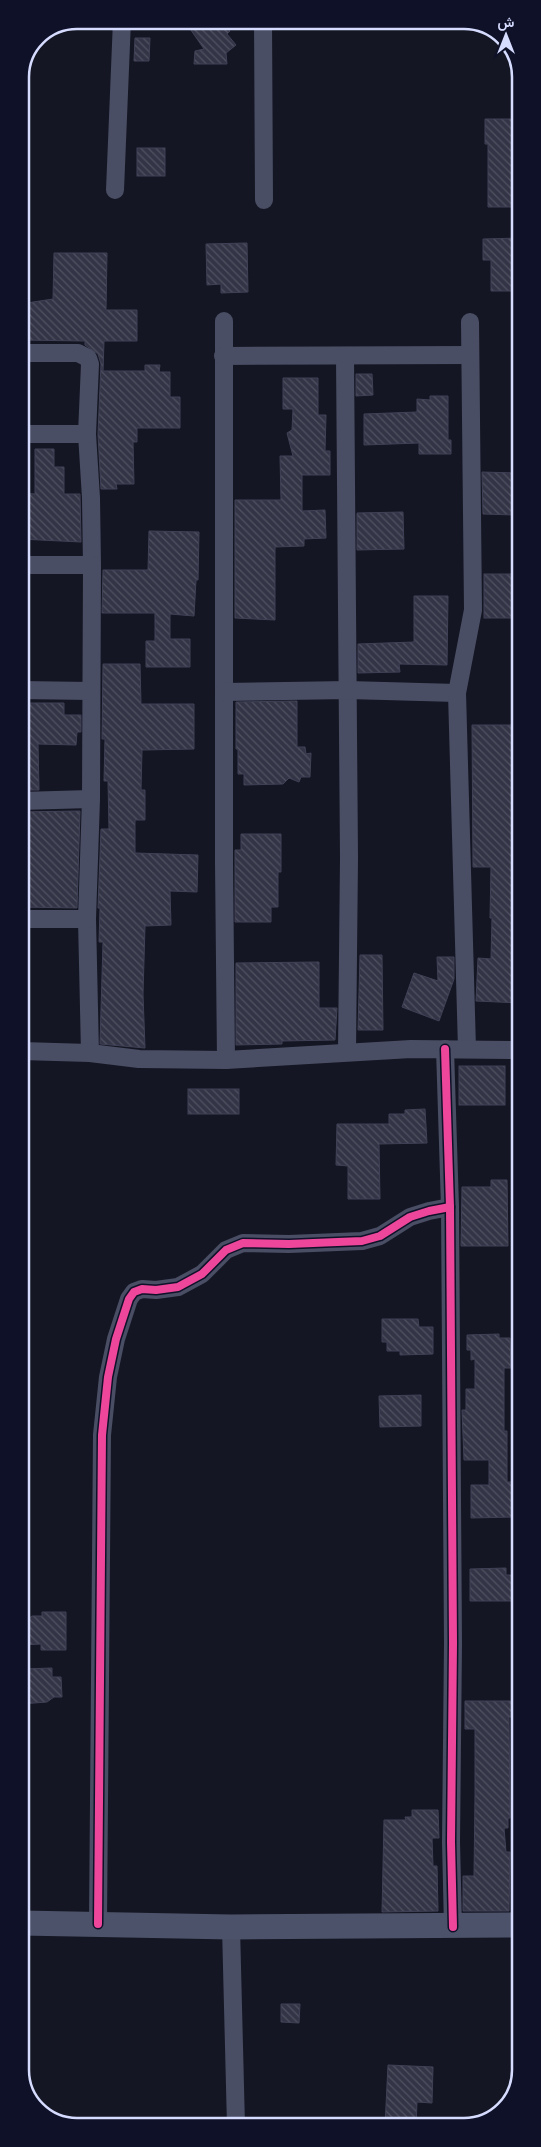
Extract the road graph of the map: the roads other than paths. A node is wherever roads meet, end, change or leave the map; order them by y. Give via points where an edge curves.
1 (122, 29) edge
2 (263, 29) edge
3 (115, 190) dead end
4 (264, 200) dead end
5 (224, 321) dead end
6 (470, 322) dead end
7 (29, 353) edge
8 (470, 355) junction
9 (223, 356) junction
10 (345, 357) junction
11 (29, 434) edge
12 (87, 434) junction
13 (29, 565) edge
14 (92, 565) junction
15 (29, 690) edge
16 (348, 690) junction
17 (91, 691) junction
18 (224, 692) junction
19 (457, 693) junction
20 (91, 799) junction
21 (29, 801) edge
22 (29, 919) edge
23 (87, 920) junction
24 (446, 1049) junction
25 (467, 1049) junction
26 (512, 1050) edge
27 (29, 1051) edge
28 (347, 1052) junction
29 (90, 1053) junction
30 (226, 1060) junction
31 (450, 1207) junction
32 (29, 1923) edge
33 (98, 1924) junction
34 (512, 1925) edge
35 (231, 1927) junction
36 (453, 1927) junction
37 (236, 2118) edge

1 - 3 street
2 - 4 street
5 - 9 street
6 - 8 street
7 - 12 street via 78,353 88,358
8 - 10 street
8 - 19 street via 473,610
9 - 10 street
9 - 18 street
10 - 16 street
11 - 12 street
12 - 14 street
13 - 14 street
14 - 17 street
15 - 17 street
16 - 18 street
16 - 19 street
16 - 28 street
17 - 20 street
18 - 30 street
19 - 25 street
20 - 21 street
20 - 23 street
22 - 23 street
23 - 29 street
24 - 25 street
24 - 28 street
24 - 31 street
25 - 26 street
27 - 29 street
28 - 30 street
29 - 30 street via 139,1059
31 - 33 street via 410,1217 380,1236 362,1241 243,1243 226,1250 202,1274 178,1287 142,1289 134,1292 130,1299 108,1377 102,1435
31 - 36 street
32 - 33 main road
33 - 35 main road
34 - 36 main road
35 - 36 main road
35 - 37 street

